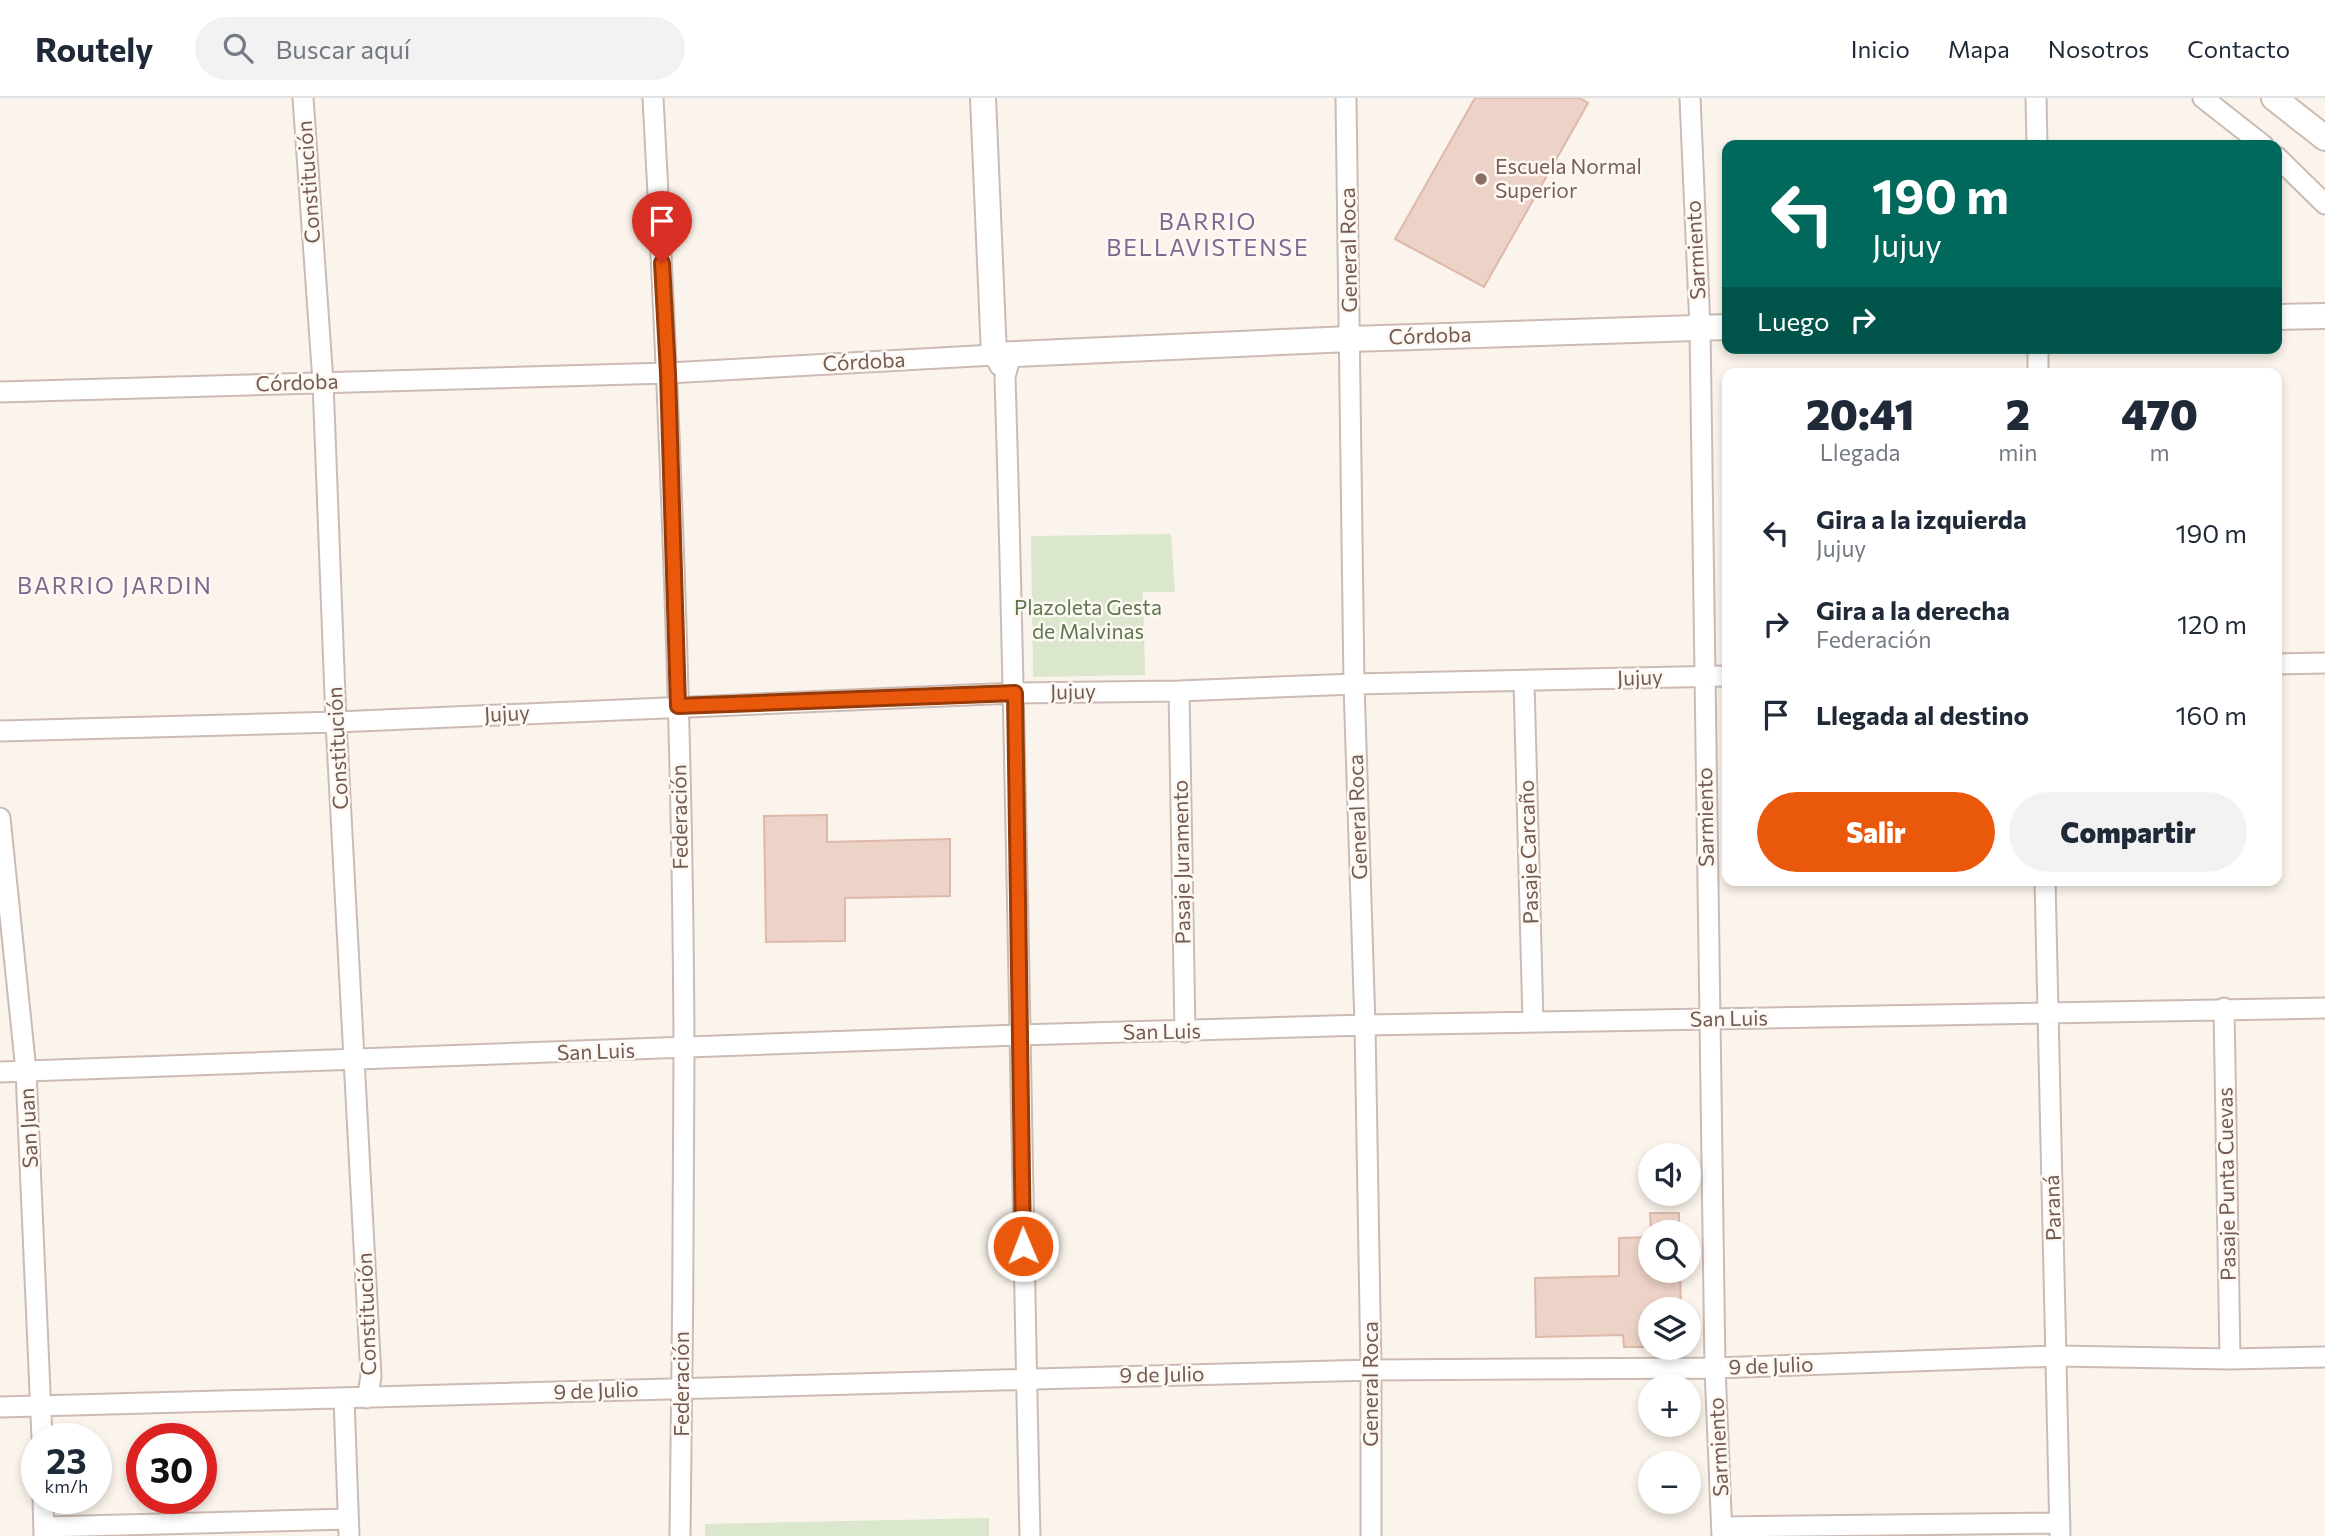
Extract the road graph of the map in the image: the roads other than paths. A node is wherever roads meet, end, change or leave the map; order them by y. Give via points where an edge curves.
1 (303, 98) edge
2 (653, 98) edge
3 (983, 98) edge
4 (999, 98) edge
5 (1346, 98) edge
6 (1690, 98) edge
7 (2036, 98) edge
8 (2203, 98) edge
9 (2274, 98) edge
10 (2325, 138) edge
11 (2037, 140) edge
12 (2257, 140) edge
13 (2282, 162) edge
14 (2325, 202) edge
15 (2325, 316) edge
16 (2282, 317) edge
17 (1722, 327) edge
18 (1700, 328) junction
19 (1350, 338) junction
20 (1003, 362) junction
21 (668, 373) junction
22 (323, 382) junction
23 (0, 392) edge
24 (2325, 663) edge
25 (2282, 664) edge
26 (1722, 676) edge
27 (1704, 677) junction
28 (1524, 681) junction
29 (1354, 684) junction
30 (1179, 691) junction
31 (1015, 693) junction
32 (678, 706) junction
33 (336, 722) junction
34 (0, 731) edge
35 (0, 818) edge
36 (2045, 886) edge
37 (2224, 1008) junction
38 (2325, 1008) edge
39 (2047, 1012) junction
40 (1710, 1019) junction
41 (1533, 1022) junction
42 (1365, 1026) junction
43 (1185, 1032) junction
44 (1019, 1035) junction
45 (684, 1049) junction
46 (355, 1060) junction
47 (26, 1071) junction
48 (0, 1072) edge
49 (2057, 1356) junction
50 (2325, 1357) edge
51 (2230, 1359) junction
52 (1715, 1368) junction
53 (1371, 1370) junction
54 (1026, 1378) junction
55 (682, 1388) junction
56 (344, 1398) junction
57 (367, 1398) junction
58 (42, 1406) junction
59 (0, 1407) edge
60 (42, 1423) edge
61 (43, 1514) edge
62 (349, 1527) edge
63 (2060, 1530) edge
64 (1722, 1531) edge
65 (44, 1532) edge
66 (680, 1536) edge
67 (1030, 1536) edge
68 (1371, 1536) edge

1 - 22 street, Constitución
2 - 21 street, Federación
3 - 20 street
4 - 20 street
5 - 19 street, General Roca
6 - 18 street, Sarmiento
7 - 11 street
8 - 12 street
9 - 10 street
13 - 14 street
15 - 16 street
17 - 18 street, Córdoba
18 - 19 street, Córdoba
18 - 27 street, Sarmiento
19 - 20 street, Córdoba
19 - 29 street, General Roca
20 - 21 street, Córdoba
20 - 31 street
21 - 22 street, Córdoba
21 - 32 street, Federación
22 - 23 street, Córdoba
22 - 33 street, Constitución
24 - 25 street
26 - 27 street, Jujuy
27 - 28 street, Jujuy
27 - 40 street, Sarmiento
28 - 29 street, Jujuy
28 - 41 street, Pasaje Carcaño
29 - 30 street, Jujuy
29 - 42 street, General Roca
30 - 31 street, Jujuy
30 - 43 street, Pasaje Juramento
31 - 32 street, Jujuy
31 - 44 street
32 - 33 street, Jujuy
32 - 45 street, Federación
33 - 34 street, Jujuy
33 - 46 street, Constitución
35 - 47 street, San Juan
36 - 39 street, Paraná
37 - 38 street, San Luis
37 - 39 street, San Luis
37 - 51 street, Pasaje Punta Cuevas
39 - 40 street, San Luis
39 - 49 street, Paraná
40 - 41 street, San Luis
40 - 52 street, Sarmiento
41 - 42 street, San Luis
42 - 43 street, San Luis
42 - 53 street, General Roca
43 - 44 street, San Luis
44 - 45 street, San Luis
44 - 54 street
45 - 46 street, San Luis
45 - 55 street, Federación
46 - 47 street, San Luis
46 - 57 street, Constitución via 372,1377
47 - 48 street, San Luis
47 - 58 street, San Juan
49 - 51 street, 9 de Julio
49 - 52 street, 9 de Julio
49 - 63 street, Paraná
50 - 51 street, 9 de Julio
52 - 53 street, 9 de Julio
52 - 64 street, Sarmiento
53 - 54 street, 9 de Julio
53 - 68 street, General Roca
54 - 55 street, 9 de Julio
54 - 67 street
55 - 57 street, 9 de Julio
55 - 66 street, Federación
56 - 57 street, 9 de Julio
56 - 58 street, 9 de Julio
56 - 62 street, Constitución
58 - 59 street, 9 de Julio
58 - 60 street, San Juan
61 - 65 street
62 - 65 street
63 - 64 street

